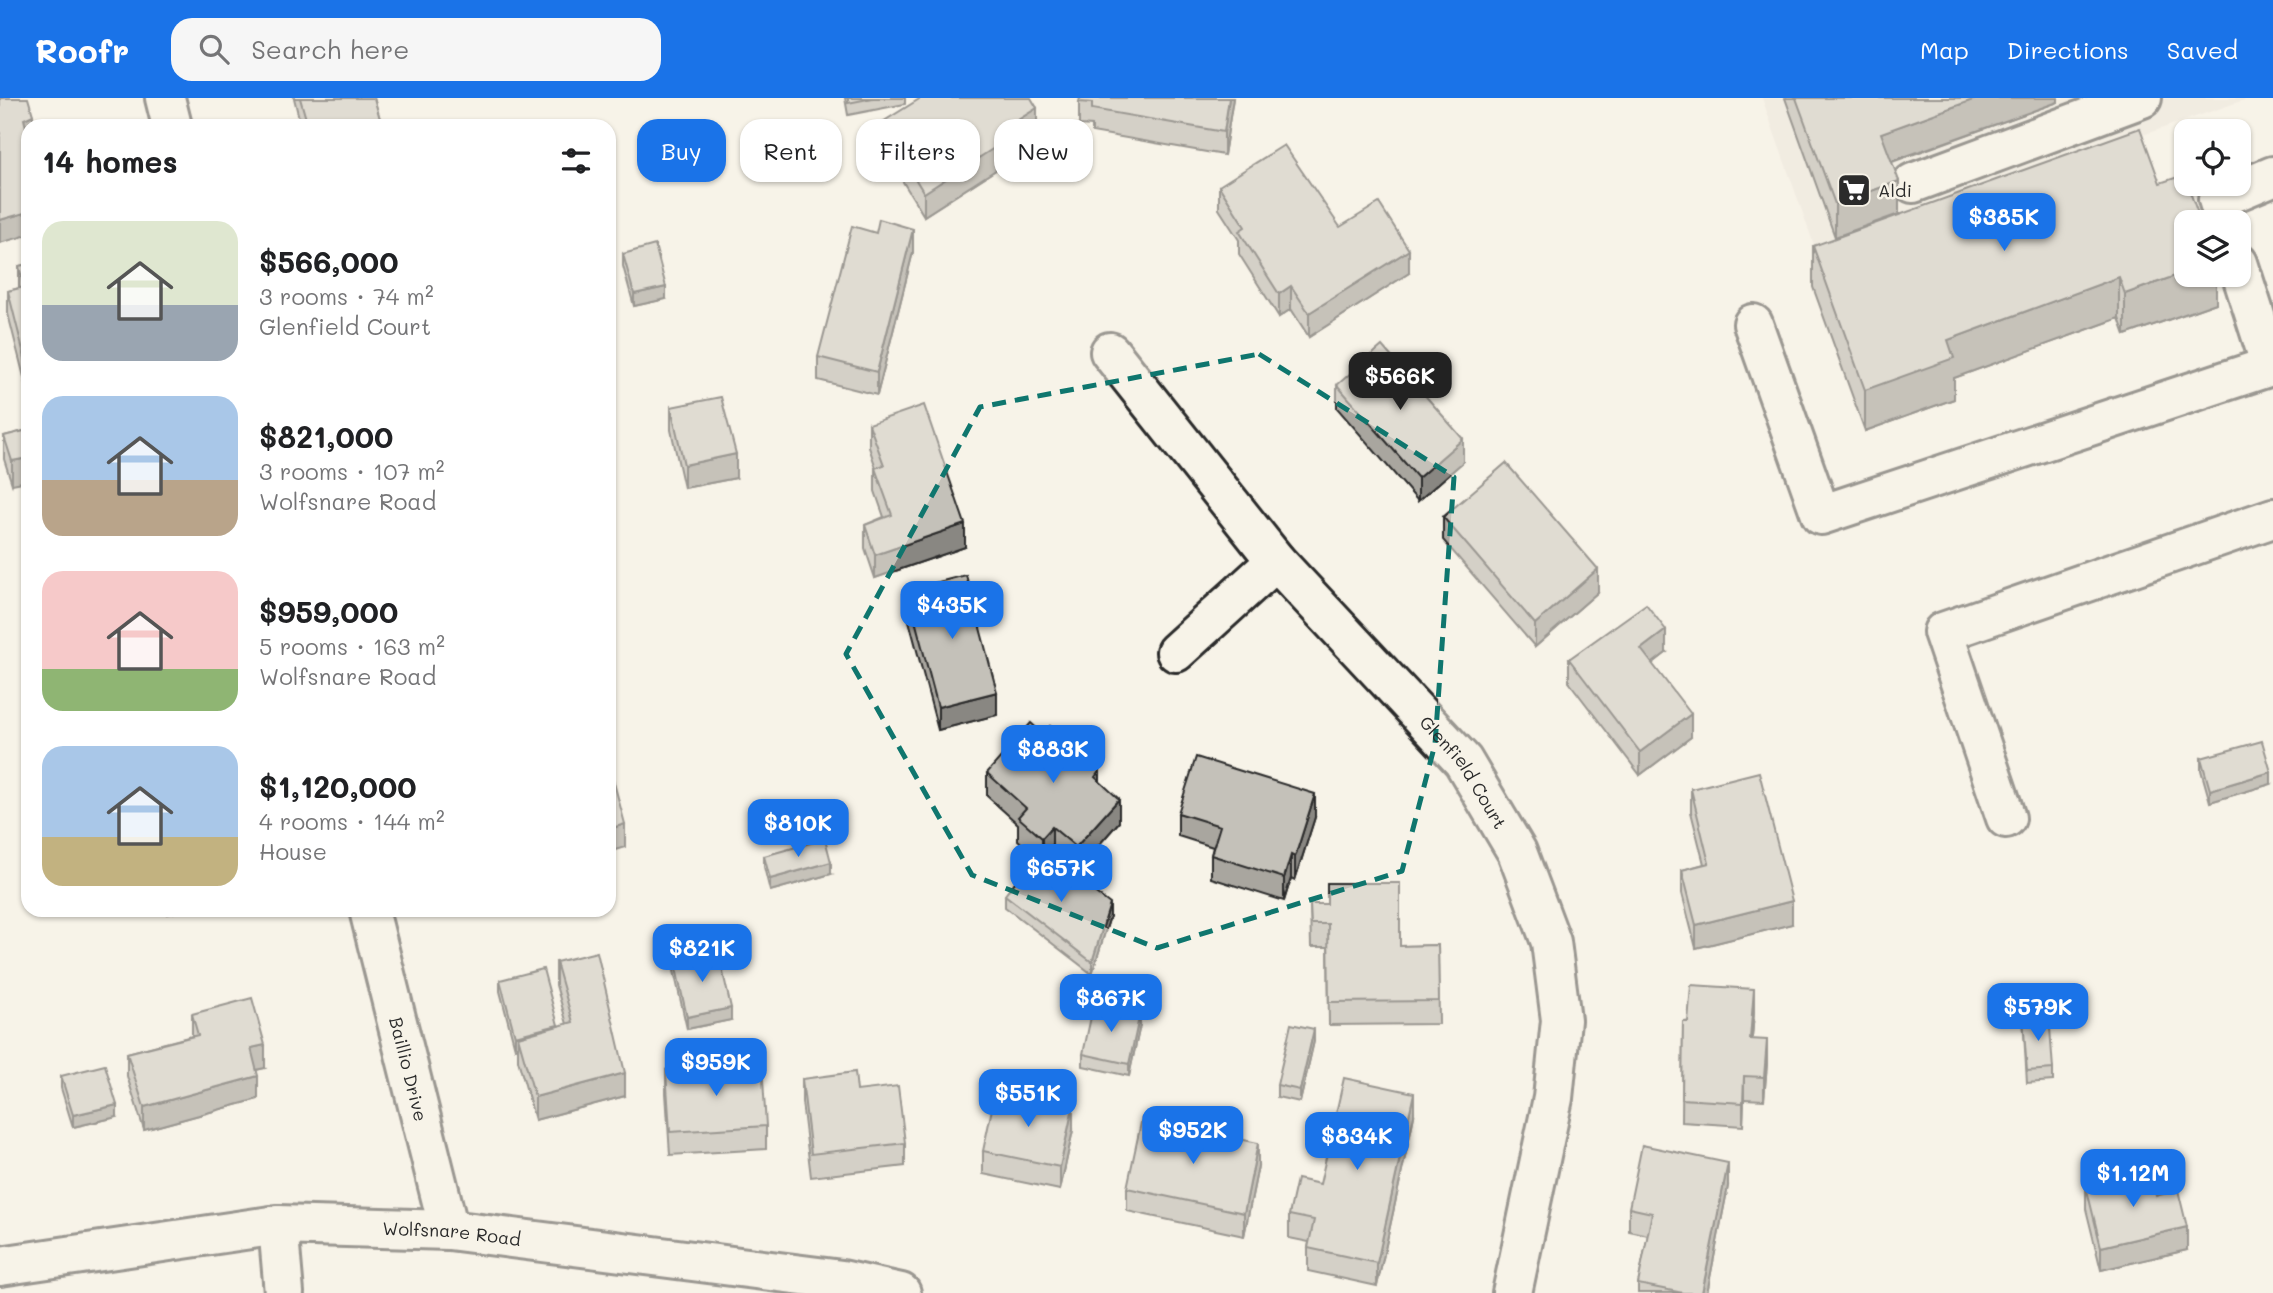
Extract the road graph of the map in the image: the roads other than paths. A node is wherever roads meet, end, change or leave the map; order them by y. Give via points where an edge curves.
1 (165, 98) edge
2 (2142, 98) edge
3 (170, 119) edge
4 (2273, 176) edge
5 (1913, 183) dead end
6 (2221, 210) edge
7 (2246, 287) edge
8 (1752, 324) dead end
9 (1110, 352) dead end
10 (2272, 368) edge
11 (2273, 518) edge
12 (1276, 561) junction
13 (1176, 652) dead end
14 (2006, 818) dead end
15 (371, 917) edge
16 (278, 1225) junction
17 (449, 1230) junction
18 (0, 1266) edge
19 (843, 1287) edge
20 (285, 1293) edge
21 (901, 1293) edge
22 (1512, 1293) edge

1 - 3 street
2 - 5 street
4 - 6 street
7 - 10 street
8 - 10 street via 1821,515
9 - 12 street, Glenfield Court
11 - 14 street via 1943,632
12 - 13 street
12 - 22 street, Glenfield Court via 1463,761 1517,852 1551,942 1561,1020 1553,1098
15 - 17 street, Baillio Drive
16 - 17 street, Wolfsnare Road
16 - 18 street, Wolfsnare Road
16 - 20 street
17 - 19 street, Wolfsnare Road
19 - 21 street, Wolfsnare Road

